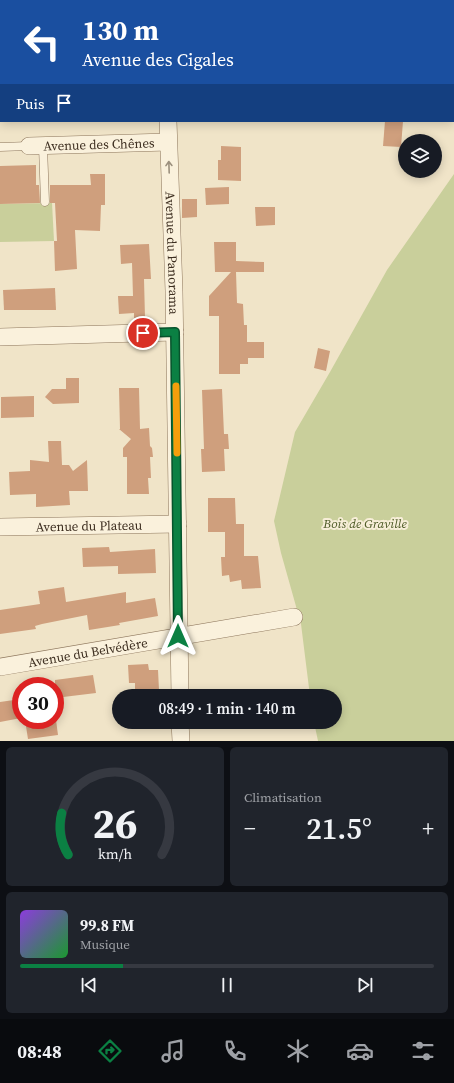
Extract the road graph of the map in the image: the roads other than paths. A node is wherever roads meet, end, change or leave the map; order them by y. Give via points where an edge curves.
1 (168, 122) edge
2 (168, 142) junction
3 (36, 146) junction
4 (0, 147) edge
5 (45, 202) dead end
6 (175, 332) junction
7 (0, 337) edge
8 (178, 524) junction
9 (0, 527) edge
10 (294, 617) dead end
11 (178, 636) junction
12 (0, 667) edge
13 (180, 689) edge
14 (180, 729) edge
15 (181, 741) edge

1 - 2 street, Avenue du Panorama
2 - 3 street, Avenue des Chênes
6 -> 2 street, Avenue du Panorama
3 - 4 lane
3 - 5 lane
6 - 7 street
6 - 8 street, Avenue du Panorama
8 - 9 street, Avenue du Plateau
8 - 11 street, Avenue du Panorama
10 - 11 street, Avenue du Belvédère
11 - 12 street, Avenue du Belvédère
11 - 13 street, Avenue du Panorama
14 - 15 street

